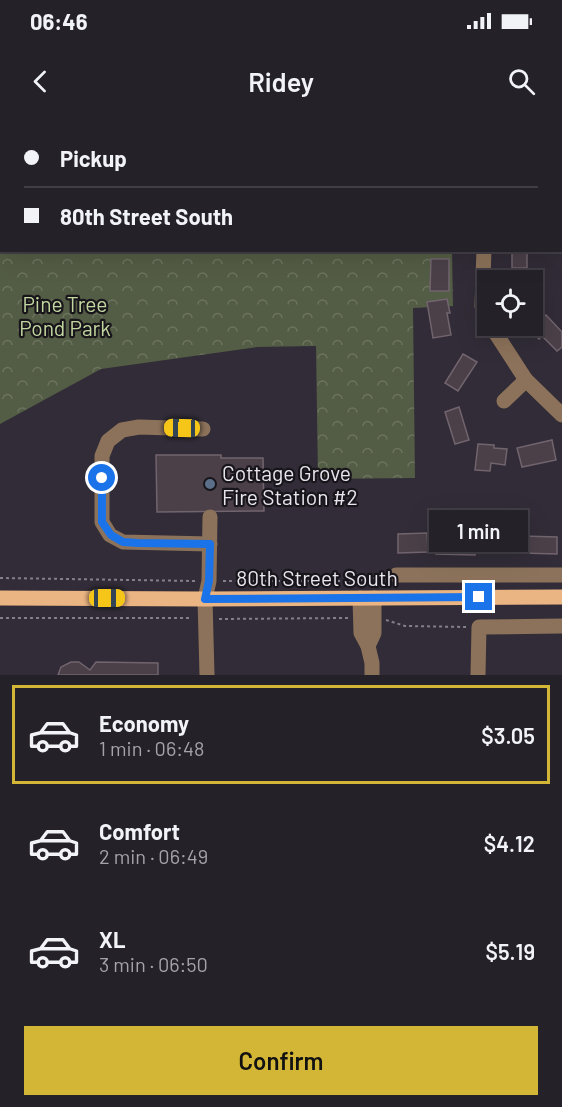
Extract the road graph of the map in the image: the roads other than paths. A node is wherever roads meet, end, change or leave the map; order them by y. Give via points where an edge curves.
1 (484, 252) edge
2 (483, 270) edge
3 (497, 336) edge
4 (526, 380) junction
5 (504, 401) dead end
6 (562, 416) edge
7 (203, 429) dead end
8 (210, 517) dead end
9 (210, 544) junction
10 (396, 574) dead end
11 (562, 575) edge
12 (562, 597) edge
13 (0, 598) edge
14 (367, 598) junction
15 (205, 599) junction
16 (562, 626) edge
17 (207, 675) edge
18 (372, 675) edge
19 (478, 675) edge

1 - 2 street
3 - 4 street
4 - 5 street
4 - 6 street
7 - 9 street via 139,427 122,430 108,441 102,456 102,522 111,535 123,542
8 - 9 street
9 - 15 street
10 - 11 street, 80th Street South
12 - 14 main road, 80th Street South
13 - 15 main road, 80th Street South
14 - 15 main road, 80th Street South
14 - 18 street via 368,617 361,633 368,646
15 - 17 street
16 - 19 street via 478,627

